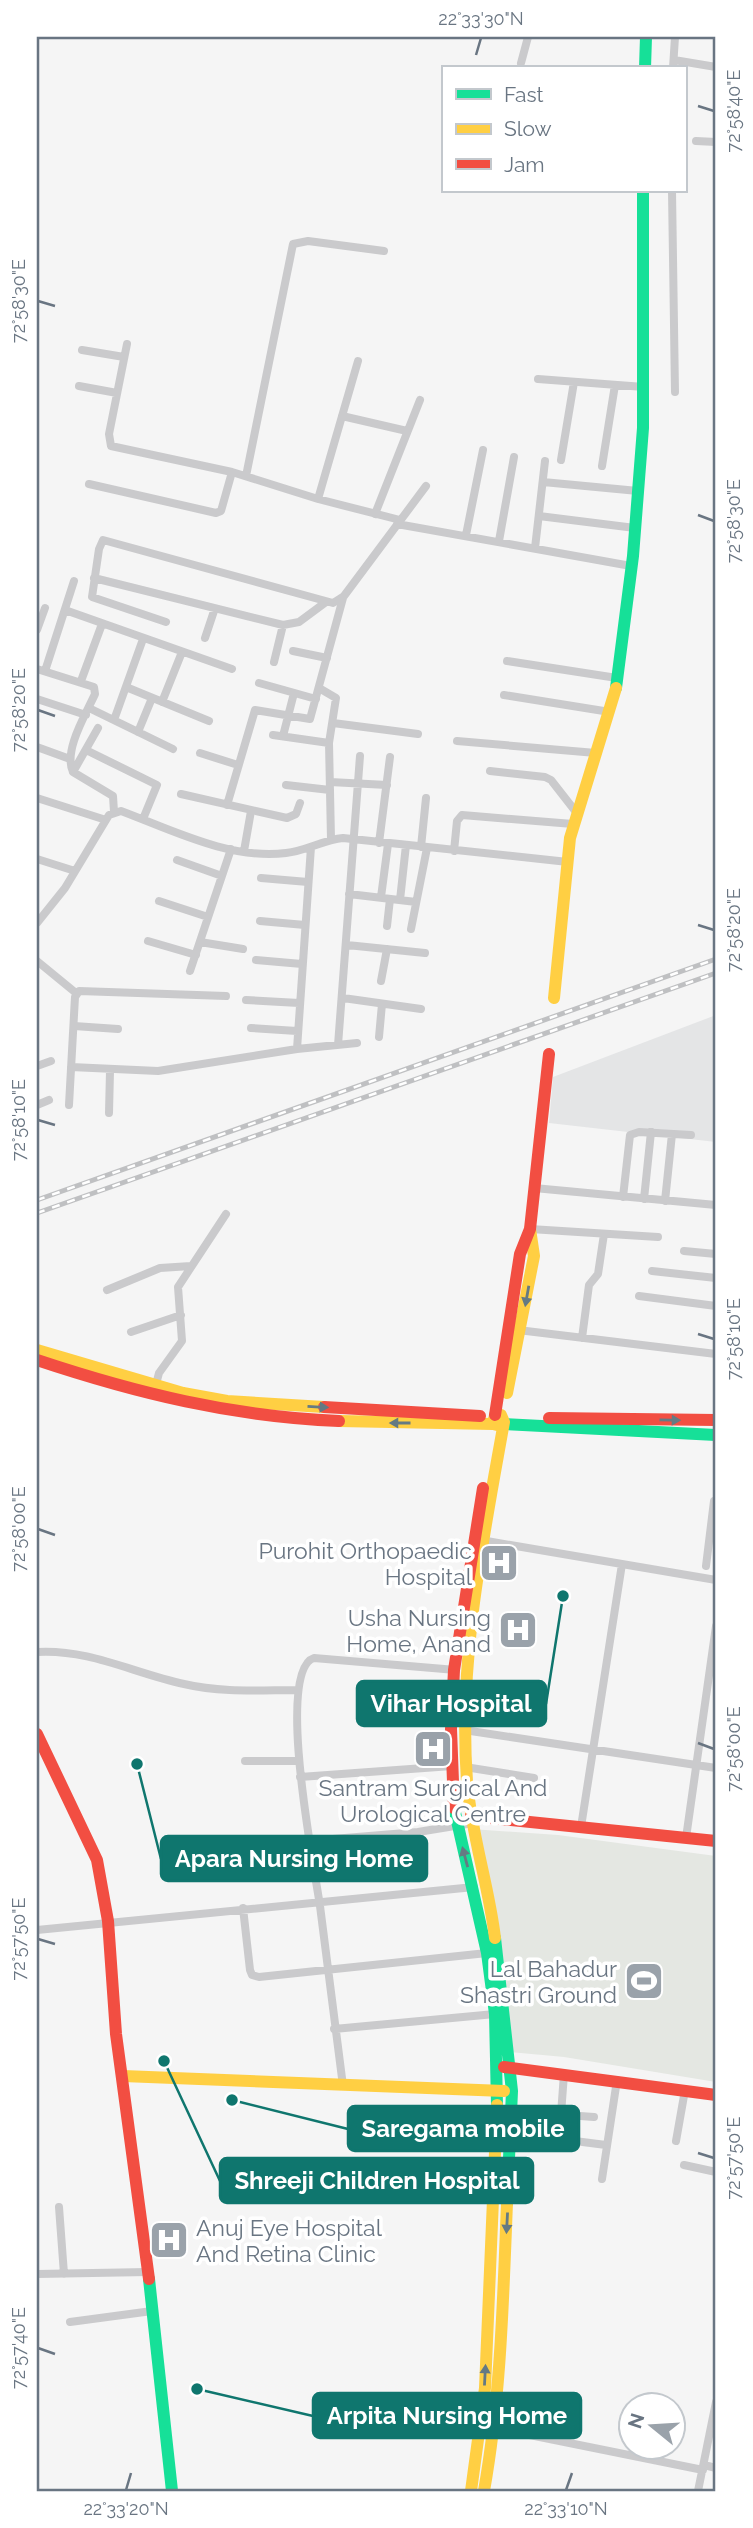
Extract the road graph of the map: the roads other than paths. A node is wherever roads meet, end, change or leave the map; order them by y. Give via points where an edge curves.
1 (528, 37) edge
2 (646, 37) edge
3 (674, 37) edge
4 (521, 63) dead end
5 (673, 64) edge
6 (645, 66) edge
7 (716, 67) edge
8 (696, 141) dead end
9 (716, 142) edge
10 (643, 192) edge
11 (672, 192) edge
12 (384, 251) dead end
13 (127, 344) dead end
14 (82, 350) dead end
15 (124, 357) junction
16 (358, 361) dead end
17 (538, 379) dead end
18 (574, 382) junction
19 (615, 385) junction
20 (79, 386) dead end
21 (644, 387) junction
22 (674, 392) dead end
23 (117, 393) junction
24 (420, 400) dead end
25 (342, 416) junction
26 (407, 431) junction
27 (483, 450) dead end
28 (514, 457) dead end
29 (561, 460) dead end
30 (545, 461) dead end
31 (602, 466) dead end
32 (232, 472) junction
33 (246, 476) junction
34 (543, 482) junction
35 (89, 484) dead end
36 (426, 486) dead end
37 (638, 491) junction
38 (317, 499) junction
39 (375, 514) junction
40 (539, 516) junction
41 (399, 522) junction
42 (635, 528) junction
43 (466, 535) junction
44 (499, 541) junction
45 (535, 548) junction
46 (631, 566) junction
47 (94, 578) junction
48 (74, 581) dead end
49 (344, 596) junction
50 (326, 603) junction
51 (45, 608) dead end
52 (215, 608) junction
53 (65, 610) junction
54 (166, 622) dead end
55 (102, 624) junction
56 (283, 625) junction
57 (37, 630) edge
58 (205, 638) dead end
59 (143, 639) junction
60 (293, 651) dead end
61 (182, 652) junction
62 (327, 658) junction
63 (507, 661) dead end
64 (274, 662) dead end
65 (232, 669) dead end
66 (41, 670) edge
67 (617, 678) junction
68 (81, 681) junction
69 (259, 683) dead end
70 (126, 687) junction
71 (319, 688) junction
72 (294, 693) junction
73 (504, 695) dead end
74 (152, 698) junction
75 (37, 699) edge
76 (316, 699) junction
77 (162, 702) junction
78 (87, 712) junction
79 (610, 712) junction
80 (288, 716) junction
81 (114, 720) junction
82 (209, 721) dead end
83 (333, 723) junction
84 (98, 729) dead end
85 (138, 732) junction
86 (418, 734) dead end
87 (273, 735) dead end
88 (284, 736) junction
89 (457, 741) dead end
90 (330, 743) junction
91 (37, 747) edge
92 (173, 749) dead end
93 (86, 750) junction
94 (200, 753) dead end
95 (596, 753) junction
96 (360, 757) dead end
97 (390, 757) dead end
98 (70, 759) junction
99 (238, 765) junction
100 (490, 771) dead end
101 (74, 772) junction
102 (358, 783) junction
103 (286, 785) dead end
104 (387, 785) junction
105 (330, 786) junction
106 (181, 794) dead end
107 (37, 798) edge
108 (426, 798) dead end
109 (300, 803) dead end
110 (226, 805) junction
111 (251, 811) junction
112 (114, 812) junction
113 (575, 818) junction
114 (143, 819) junction
115 (106, 821) junction
116 (331, 839) junction
117 (355, 840) junction
118 (383, 843) junction
119 (406, 845) junction
120 (311, 847) junction
121 (424, 847) junction
122 (231, 849) junction
123 (454, 850) junction
124 (244, 851) junction
125 (37, 859) edge
126 (177, 860) dead end
127 (568, 862) junction
128 (75, 871) junction
129 (222, 876) junction
130 (261, 878) dead end
131 (308, 882) junction
132 (349, 894) junction
133 (390, 899) junction
134 (159, 901) dead end
135 (416, 902) junction
136 (208, 917) junction
137 (260, 921) dead end
138 (38, 924) edge
139 (305, 925) junction
140 (387, 926) dead end
141 (411, 929) dead end
142 (148, 941) dead end
143 (200, 942) junction
144 (347, 945) junction
145 (243, 949) dead end
146 (387, 949) junction
147 (425, 953) dead end
148 (196, 955) junction
149 (256, 960) dead end
150 (37, 961) edge
151 (302, 964) junction
152 (190, 971) dead end
153 (381, 981) dead end
154 (76, 993) junction
155 (226, 996) dead end
156 (554, 998) dead end
157 (343, 999) junction
158 (246, 1000) dead end
159 (299, 1003) junction
160 (382, 1004) junction
161 (421, 1009) dead end
162 (74, 1026) junction
163 (251, 1028) dead end
164 (118, 1029) dead end
165 (298, 1031) junction
166 (379, 1037) dead end
167 (357, 1043) dead end
168 (338, 1045) junction
169 (297, 1049) junction
170 (549, 1054) dead end
171 (51, 1060) dead end
172 (37, 1066) edge
173 (71, 1067) junction
174 (110, 1071) junction
175 (49, 1100) dead end
176 (37, 1105) edge
177 (69, 1105) dead end
178 (109, 1113) dead end
179 (651, 1132) junction
180 (672, 1134) junction
181 (691, 1135) dead end
182 (534, 1188) junction
183 (623, 1197) junction
184 (644, 1199) junction
185 (665, 1200) junction
186 (716, 1205) edge
187 (226, 1214) dead end
188 (530, 1230) junction
189 (604, 1234) junction
190 (658, 1237) dead end
191 (684, 1251) dead end
192 (716, 1254) edge
193 (191, 1266) junction
194 (652, 1271) dead end
195 (716, 1278) edge
196 (107, 1290) dead end
197 (639, 1296) dead end
198 (716, 1306) edge
199 (181, 1315) junction
200 (515, 1330) junction
201 (131, 1332) dead end
202 (582, 1338) junction
203 (37, 1350) edge
204 (716, 1354) edge
205 (37, 1360) edge
206 (154, 1390) junction
207 (716, 1419) edge
208 (498, 1420) junction
209 (714, 1435) edge
210 (714, 1501) dead end
211 (713, 1528) edge
212 (478, 1540) junction
213 (622, 1564) junction
214 (706, 1566) dead end
215 (716, 1580) edge
216 (716, 1626) edge
217 (37, 1652) edge
218 (460, 1670) junction
219 (298, 1690) junction
220 (464, 1730) junction
221 (37, 1734) edge
222 (593, 1749) junction
223 (245, 1761) dead end
224 (298, 1761) junction
225 (696, 1765) junction
226 (452, 1766) junction
227 (466, 1767) junction
228 (716, 1768) edge
229 (300, 1777) junction
230 (534, 1778) dead end
231 (472, 1819) junction
232 (457, 1825) junction
233 (581, 1827) junction
234 (686, 1838) junction
235 (309, 1841) junction
236 (716, 1841) edge
237 (474, 1886) junction
238 (319, 1902) junction
239 (243, 1908) junction
240 (108, 1921) junction
241 (37, 1930) edge
242 (487, 1953) junction
243 (328, 1970) junction
244 (495, 2014) junction
245 (334, 2029) junction
246 (497, 2066) junction
247 (512, 2068) junction
248 (564, 2074) junction
249 (123, 2076) junction
250 (617, 2080) junction
251 (343, 2086) junction
252 (685, 2090) junction
253 (498, 2091) junction
254 (512, 2091) junction
255 (716, 2095) edge
256 (512, 2111) junction
257 (561, 2114) junction
258 (594, 2117) dead end
259 (512, 2133) junction
260 (676, 2141) dead end
261 (606, 2145) junction
262 (684, 2165) dead end
263 (716, 2172) edge
264 (602, 2179) dead end
265 (59, 2207) dead end
266 (148, 2272) junction
267 (37, 2274) edge
268 (64, 2274) junction
269 (152, 2311) junction
270 (70, 2322) dead end
271 (716, 2402) edge
272 (715, 2414) edge
273 (495, 2428) junction
274 (703, 2468) junction
275 (716, 2468) edge
276 (172, 2491) edge
277 (471, 2491) edge
278 (484, 2491) edge
279 (698, 2491) edge

1 - 4 street
2 - 6 street
3 - 5 street
5 - 7 street
8 - 9 street
10 - 21 street
11 - 22 street
12 - 33 street via 293,244
13 - 15 street
14 - 15 street
15 - 23 street
16 - 25 street
17 - 18 street
18 - 19 street
18 - 29 street
19 - 21 street
19 - 31 street
20 - 23 street
21 - 37 street
23 - 32 street via 111,446
24 - 26 street
25 - 26 street
25 - 38 street
26 - 39 street
27 - 43 street
28 - 44 street
30 - 34 street
32 - 33 street
32 - 35 street via 221,511 216,513
33 - 38 street
34 - 37 street
34 - 40 street
36 - 41 street
37 - 42 street
38 - 39 street
39 - 41 street
40 - 42 street
40 - 45 street
41 - 43 street
41 - 49 street
42 - 46 street
43 - 44 street
44 - 45 street
45 - 46 street
46 - 67 street
47 - 50 street via 100,543 107,540
47 - 52 street
47 - 54 street via 96,599
48 - 53 street
49 - 50 street
49 - 62 street
50 - 56 street via 299,622
51 - 57 street
52 - 56 street
52 - 58 street
53 - 55 street
53 - 66 street
55 - 59 street
55 - 68 street
56 - 64 street
59 - 61 street
59 - 70 street
60 - 62 street
61 - 65 street
61 - 77 street
62 - 71 street
63 - 67 street
66 - 68 street
67 - 79 street
68 - 78 street via 96,690
69 - 72 street
70 - 74 street
70 - 81 street
71 - 76 street
71 - 83 street via 336,698
72 - 76 street
72 - 80 street
73 - 79 street
74 - 77 street
74 - 85 street
75 - 78 street
76 - 80 street via 309,720
77 - 82 street
78 - 81 street
78 - 98 street
79 - 95 street
80 - 88 street
80 - 99 street via 256,710
81 - 85 street
83 - 86 street
83 - 90 street
84 - 93 street
85 - 92 street
87 - 88 street
88 - 90 street
89 - 95 street
90 - 105 street
91 - 98 street
93 - 101 street
93 - 114 street via 157,785
94 - 99 street
95 - 113 street
96 - 102 street
97 - 104 street
98 - 101 street
99 - 110 street
100 - 113 street via 551,780
101 - 112 street via 113,796
102 - 104 street
102 - 105 street
102 - 117 street
103 - 105 street
104 - 118 street
105 - 116 street
106 - 110 street
107 - 115 street
108 - 121 street
109 - 111 street via 296,814 287,818
110 - 111 street
111 - 124 street
112 - 114 street
112 - 115 street
113 - 123 street via 463,815 457,821
113 - 127 street
114 - 122 street
115 - 128 street
116 - 117 street
116 - 120 street
117 - 118 street
117 - 132 street
118 - 119 street
118 - 133 street
119 - 121 street
119 - 133 street
120 - 124 street via 284,853
120 - 131 street
121 - 123 street
121 - 135 street
122 - 124 street
122 - 129 street
123 - 127 street
125 - 128 street
126 - 129 street
127 - 156 street
128 - 138 street
129 - 136 street
130 - 131 street
131 - 139 street
132 - 133 street
132 - 144 street
133 - 135 street
133 - 140 street
134 - 136 street
135 - 141 street
136 - 143 street
137 - 139 street
139 - 151 street
142 - 148 street
143 - 145 street
143 - 148 street
144 - 146 street
144 - 157 street
146 - 147 street
146 - 153 street
148 - 152 street
149 - 151 street
150 - 154 street
151 - 159 street
154 - 155 street
154 - 162 street
157 - 160 street
157 - 168 street
158 - 159 street
159 - 165 street
160 - 161 street
160 - 166 street
162 - 164 street
162 - 173 street
163 - 165 street
165 - 169 street
167 - 168 street
168 - 169 street
169 - 174 street via 177,1069
170 - 182 street
171 - 172 street
173 - 174 street
173 - 177 street
174 - 178 street
175 - 176 street
179 - 180 street
179 - 183 street via 630,1135
179 - 184 street
180 - 181 street
180 - 185 street
182 - 183 street
182 - 188 street
183 - 184 street
184 - 185 street
185 - 186 street
187 - 193 street
188 - 189 street
188 - 200 street via 520,1254
189 - 190 street
189 - 202 street via 598,1274 589,1285
191 - 192 street
193 - 196 street via 160,1268
193 - 199 street via 178,1287
194 - 195 street
197 - 198 street
199 - 201 street
199 - 206 street via 182,1341 159,1373
200 - 202 street
200 - 208 street
202 - 204 street
203 - 206 street
205 - 206 street
206 - 208 street via 238,1413 318,1420
208 -> 207 street
207 - 209 street
208 - 209 street
208 - 212 street
210 - 211 street
211 - 214 street
212 - 213 street
212 - 218 street
213 - 215 street
213 - 222 street
216 - 225 street
217 - 219 street via 82,1653 213,1690
218 - 219 street via 314,1658 306,1664
218 - 220 street
218 - 226 street
219 - 224 street
220 - 222 street
220 - 227 street
221 - 240 street via 97,1860
222 - 225 street
222 - 233 street
223 - 224 street
224 - 229 street
225 - 228 street
225 - 234 street
226 - 229 street
226 - 232 street
227 - 230 street
227 - 231 street
229 - 235 street
231 - 232 street
231 - 233 street
231 - 247 street via 492,1914
232 - 235 street
237 -> 232 street
233 - 234 street
234 - 236 street
235 - 238 street
237 - 238 street
237 - 242 street
238 - 239 street
238 - 243 street
239 - 240 street
239 - 243 street via 252,1975
240 - 241 street
240 - 249 street
242 - 243 street
242 - 244 street
243 - 245 street
244 - 245 street
244 - 246 street
245 - 251 street
246 - 247 street
246 - 253 street
247 - 248 street
247 - 254 street
248 - 250 street
248 - 257 street
249 - 251 street
249 - 266 street
250 - 252 street
250 - 261 street
251 - 253 street
252 - 255 street
252 - 260 street
253 - 254 street
277 -> 253 street via 485,2388
254 - 256 street
256 - 257 street
256 - 259 street
257 - 258 street
259 - 261 street
259 -> 273 street
261 - 264 street
262 - 263 street
265 - 268 street
266 - 268 street
266 - 269 street
267 - 268 street
269 - 270 street
269 - 276 street
271 - 272 street
272 - 274 street
273 - 274 street
273 - 278 street
274 - 275 street
274 - 279 street

